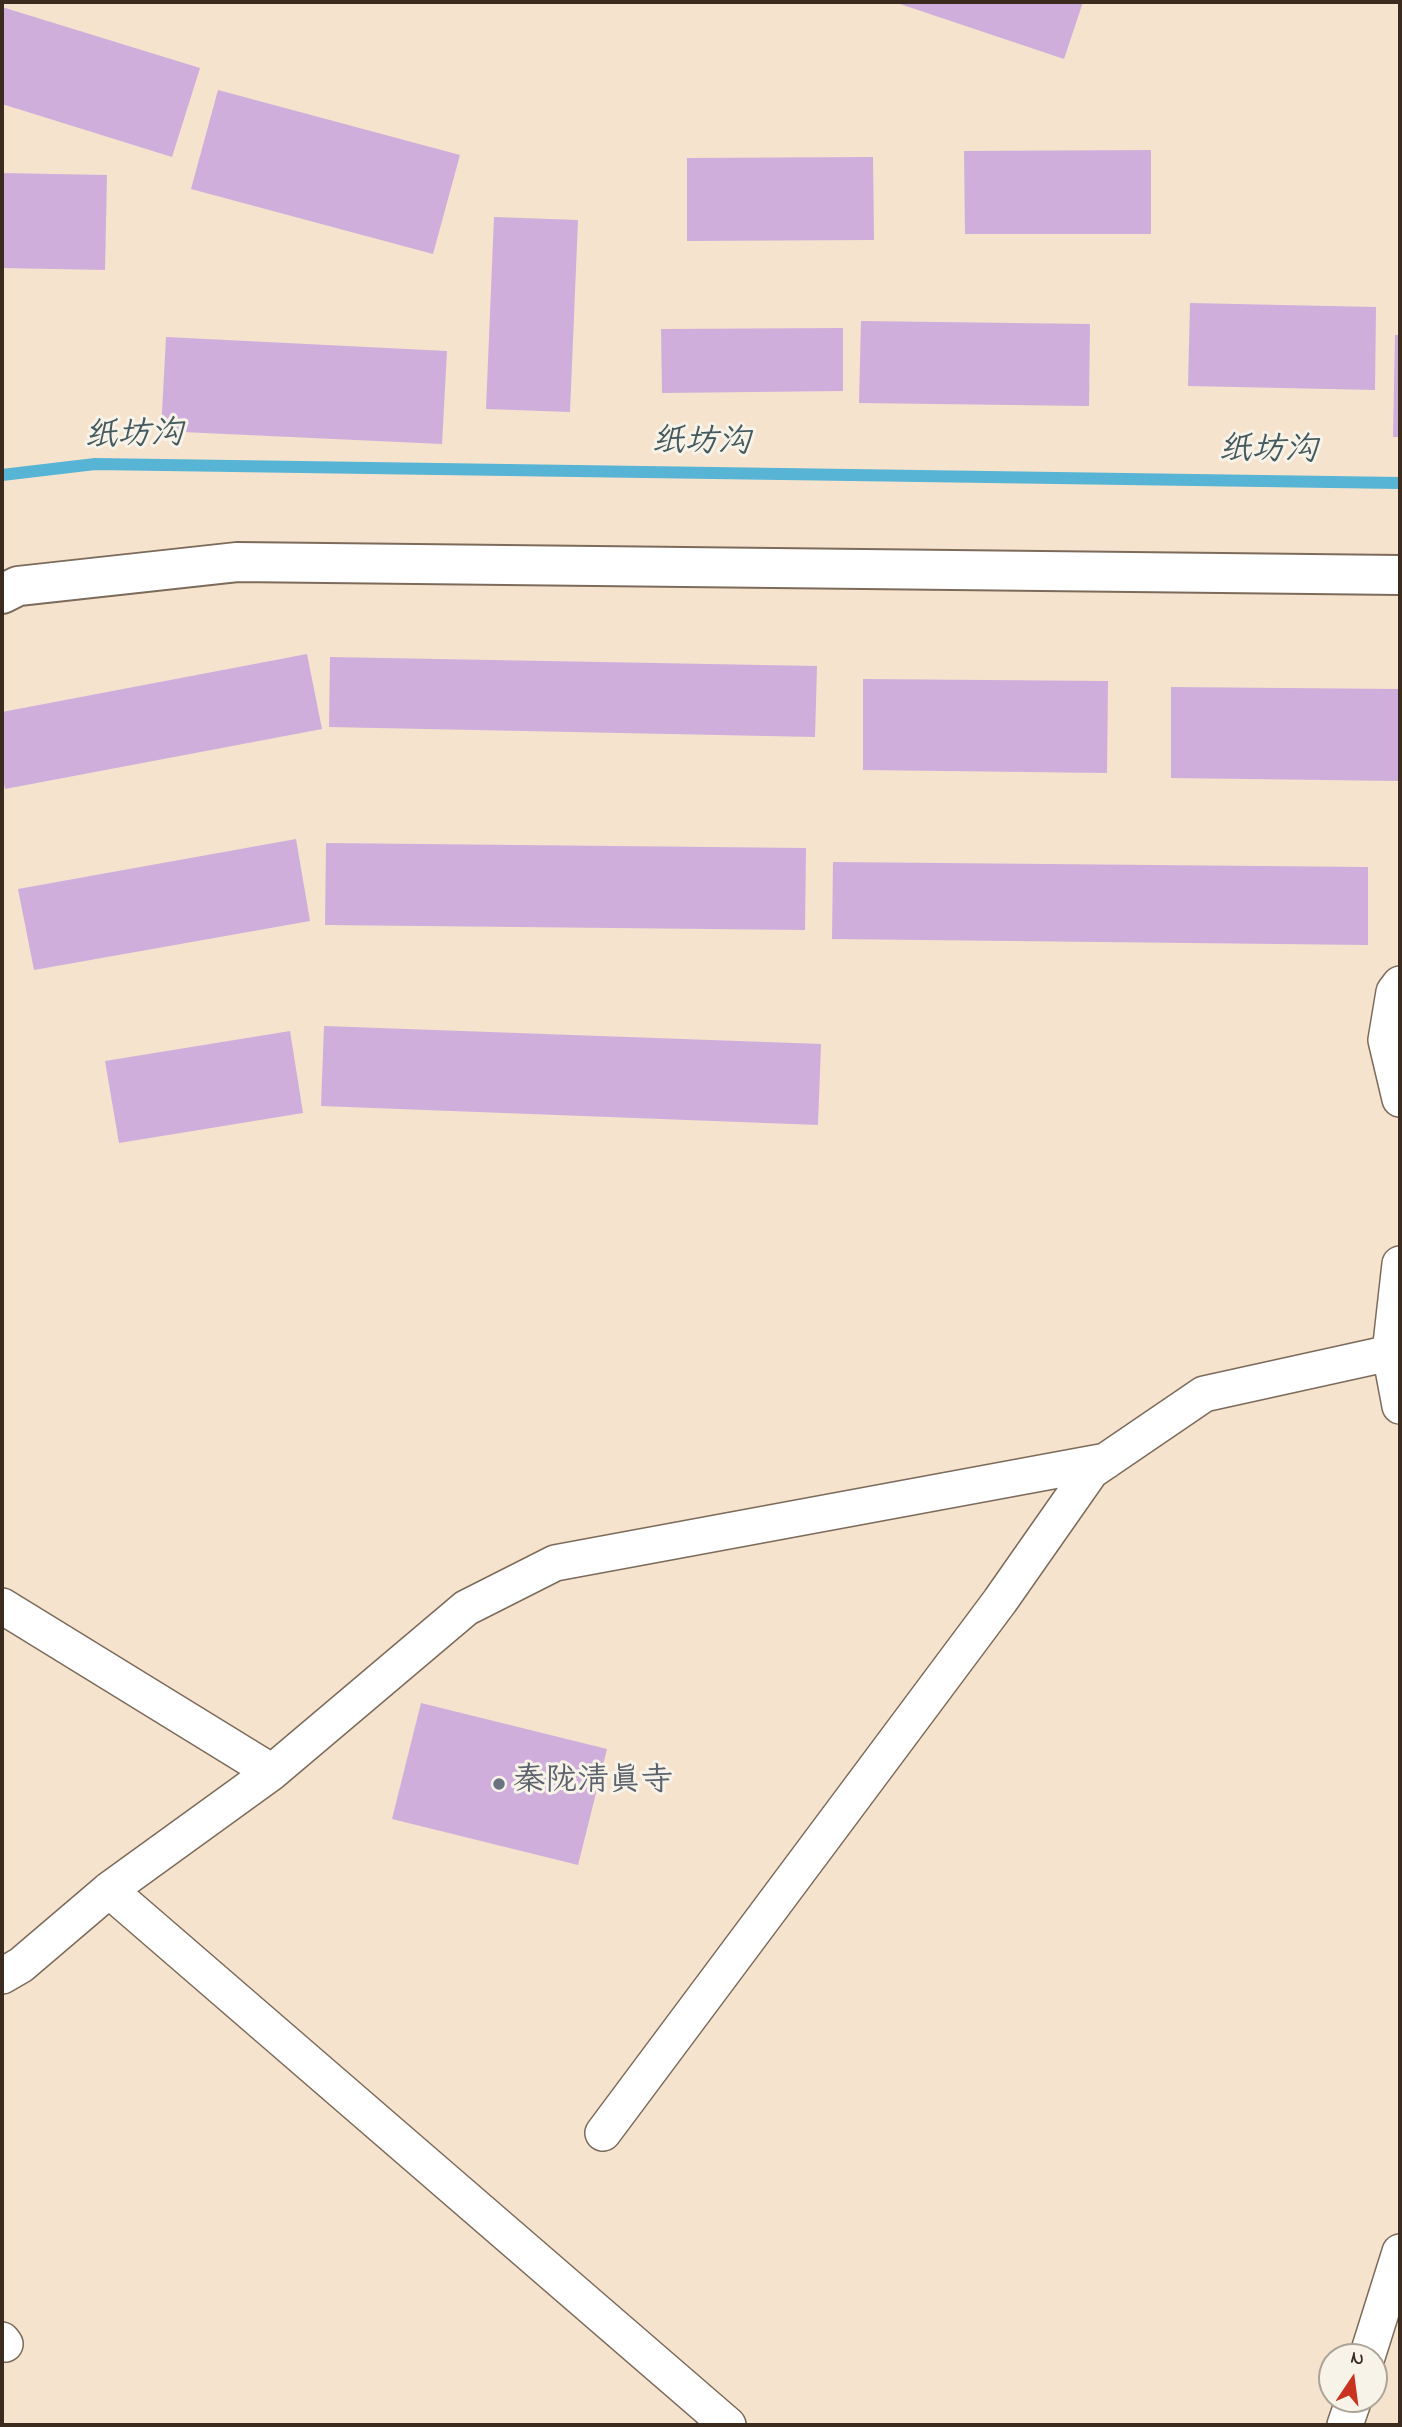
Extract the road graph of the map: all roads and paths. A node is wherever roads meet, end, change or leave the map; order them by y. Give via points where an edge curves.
1 (1400, 575) edge
2 (2, 594) edge
3 (1400, 984) edge
4 (1400, 1099) edge
5 (1400, 1264) edge
6 (1390, 1353) junction
7 (1400, 1406) edge
8 (1106, 1461) junction
9 (2, 1606) edge
10 (272, 1772) junction
11 (109, 1891) junction
12 (2, 1976) edge
13 (603, 2133) dead end
14 (1400, 2252) edge
15 (1371, 2343) edge
16 (728, 2425) edge

1 - 2 street via 237,562 18,586
3 - 4 street via 1394,992 1386,1040
5 - 6 street
6 - 7 street
6 - 8 street via 1204,1394
8 - 10 street via 555,1563 466,1608
8 - 13 street via 1091,1471
9 - 10 street
10 - 11 street
11 - 12 street
11 - 16 street
14 - 15 street

